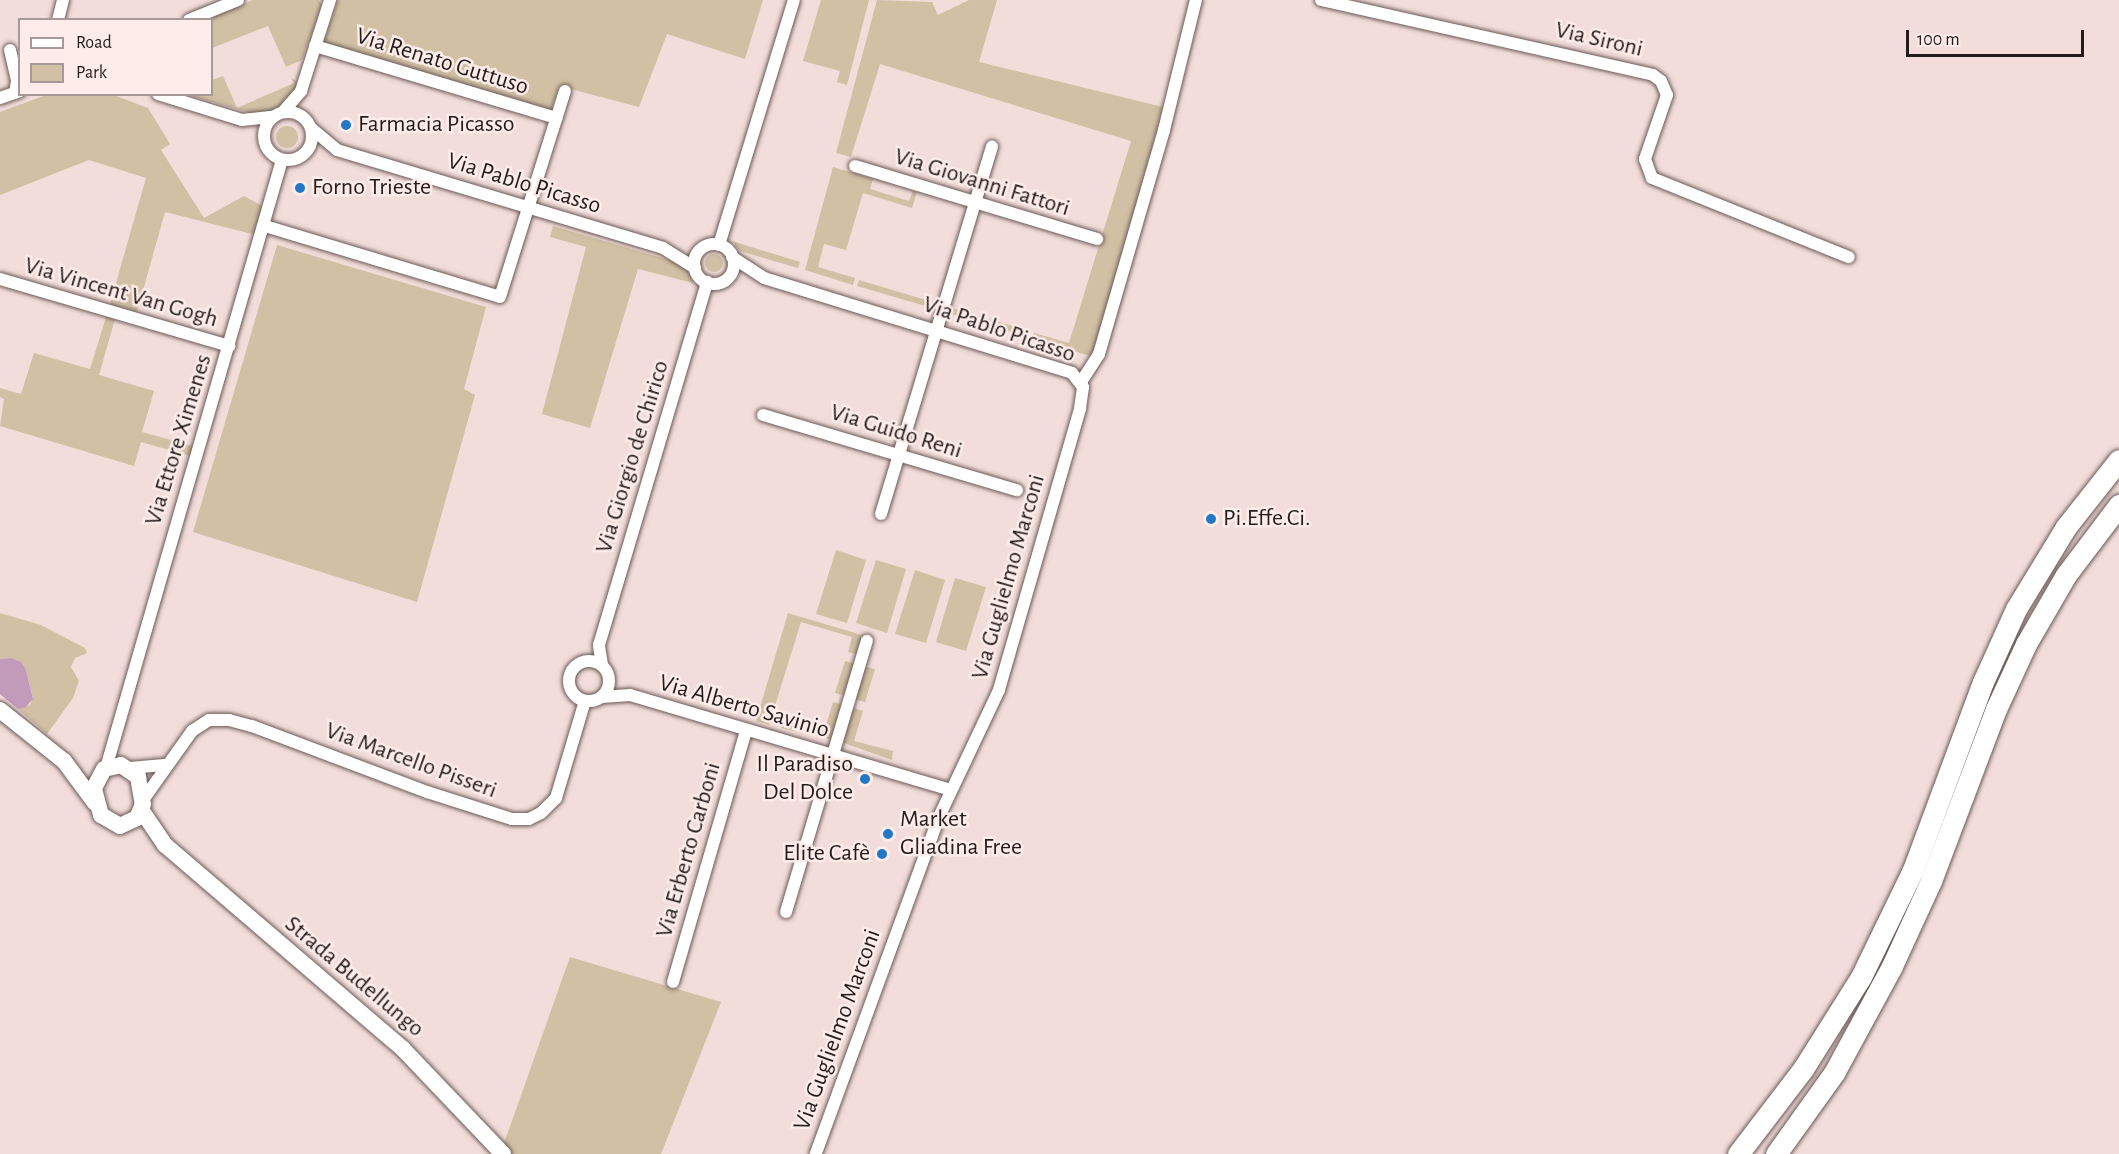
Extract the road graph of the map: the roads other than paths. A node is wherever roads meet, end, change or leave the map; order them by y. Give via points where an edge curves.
1 (63, 0) edge
2 (238, 0) edge
3 (794, 0) edge
4 (1196, 0) edge
5 (1321, 0) edge
6 (328, 1) edge
7 (58, 18) edge
8 (194, 18) edge
9 (315, 46) junction
10 (10, 50) edge
11 (301, 91) junction
12 (565, 91) dead end
13 (17, 92) edge
14 (164, 96) edge
15 (0, 98) edge
16 (278, 115) junction
17 (556, 118) junction
18 (242, 120) junction
19 (308, 124) junction
20 (264, 141) junction
21 (992, 146) dead end
22 (337, 150) junction
23 (303, 156) junction
24 (282, 160) junction
25 (855, 166) dead end
26 (975, 202) junction
27 (528, 207) junction
28 (265, 226) junction
29 (1097, 239) dead end
30 (719, 245) junction
31 (663, 248) junction
32 (702, 248) junction
33 (732, 256) junction
34 (1849, 257) dead end
35 (694, 268) junction
36 (764, 278) junction
37 (0, 279) edge
38 (723, 281) junction
39 (707, 282) junction
40 (936, 330) junction
41 (229, 346) junction
42 (1081, 382) junction
43 (763, 415) dead end
44 (899, 455) junction
45 (2119, 460) edge
46 (1017, 490) dead end
47 (2119, 505) edge
48 (881, 514) dead end
49 (867, 640) dead end
50 (599, 645) junction
51 (583, 661) junction
52 (602, 665) junction
53 (609, 677) junction
54 (630, 695) junction
55 (602, 697) junction
56 (585, 701) junction
57 (0, 710) edge
58 (746, 730) junction
59 (116, 731) junction
60 (833, 755) junction
61 (64, 761) junction
62 (167, 765) junction
63 (127, 767) junction
64 (102, 772) junction
65 (950, 790) junction
66 (142, 805) junction
67 (98, 806) junction
68 (116, 825) junction
69 (165, 845) junction
70 (786, 912) dead end
71 (673, 982) dead end
72 (503, 1154) edge
73 (816, 1154) edge
74 (1738, 1154) edge
75 (1776, 1154) edge

1 - 7 street
2 - 8 street
3 - 30 street
4 - 42 street, Via Guglielmo Marconi via 1164,130 1099,354
5 - 34 street, Via Sironi via 1653,75 1661,81 1667,95 1645,159 1652,178
6 - 9 street
9 - 11 street
9 - 17 street, Via Renato Guttuso
10 - 13 street
11 - 16 street
11 - 19 street
12 - 17 street
13 - 15 street
14 - 18 street, Via Pablo Picasso
16 - 18 street, Via Pablo Picasso
16 - 19 street, Via Pablo Picasso
16 - 20 street via 265,128
17 - 27 street
18 - 20 street, Via Pablo Picasso
19 - 22 street, Via Pablo Picasso
19 - 23 street via 311,143
20 - 24 street, Via Pablo Picasso via 270,153
21 - 26 street
22 - 23 street, Via Pablo Picasso
22 - 27 street, Via Pablo Picasso
23 - 24 street, Via Pablo Picasso
24 - 28 street, Via Ettore Ximenes
25 - 26 street, Via Giovanni Fattori
26 - 29 street, Via Giovanni Fattori
26 - 40 street
27 - 28 street via 500,297
27 - 31 street, Via Pablo Picasso
28 - 41 street, Via Ettore Ximenes
30 - 32 street
30 - 33 street
31 - 32 street, Via Pablo Picasso
31 - 35 street, Via Pablo Picasso
32 - 35 street
33 - 36 street, Via Pablo Picasso
33 - 38 street via 733,270
35 - 39 street
36 - 38 street, Via Pablo Picasso
36 - 40 street, Via Pablo Picasso
37 - 41 street, Via Vincent Van Gogh
38 - 39 street
39 - 50 street, Via Giorgio de Chirico
40 - 42 street, Via Pablo Picasso via 1067,371
40 - 44 street
41 - 59 street, Via Ettore Ximenes
42 - 65 street, Via Guglielmo Marconi via 1080,409 999,690
43 - 44 street, Via Guido Reni
44 - 46 street, Via Guido Reni
44 - 48 street
45 - 74 highway via 2066,527 2016,609 1983,682 1916,864 1861,977 1803,1069
47 - 75 highway via 2066,575 2026,645 1901,948 1840,1063
49 - 60 street
50 - 51 street
50 - 52 street
51 - 52 street
51 - 56 street via 572,670 568,683 574,695
52 - 53 street
53 - 54 street
53 - 55 street via 608,690
54 - 55 street
54 - 58 street, Via Alberto Savinio
55 - 56 street
56 - 62 street, Via Marcello Pisseri via 556,798 529,819 512,819 445,797 229,720 209,720 192,731
57 - 61 street
58 - 60 street, Via Alberto Savinio
58 - 71 street, Via Erberto Carboni
59 - 63 street, Via Ettore Ximenes
59 - 64 street, Via Ettore Ximenes
60 - 65 street, Via Alberto Savinio
60 - 70 street
61 - 64 street
61 - 67 street
62 - 63 street
62 - 66 street, Via Marcello Pisseri
63 - 64 street
63 - 66 street, Strada Budellungo via 138,777
64 - 67 street via 94,788
65 - 73 street, Via Guglielmo Marconi
66 - 68 street via 131,823
66 - 69 street, Strada Budellungo
67 - 68 street via 103,818
68 - 69 street, Strada Budellungo via 147,834
69 - 72 street, Strada Budellungo via 403,1049

